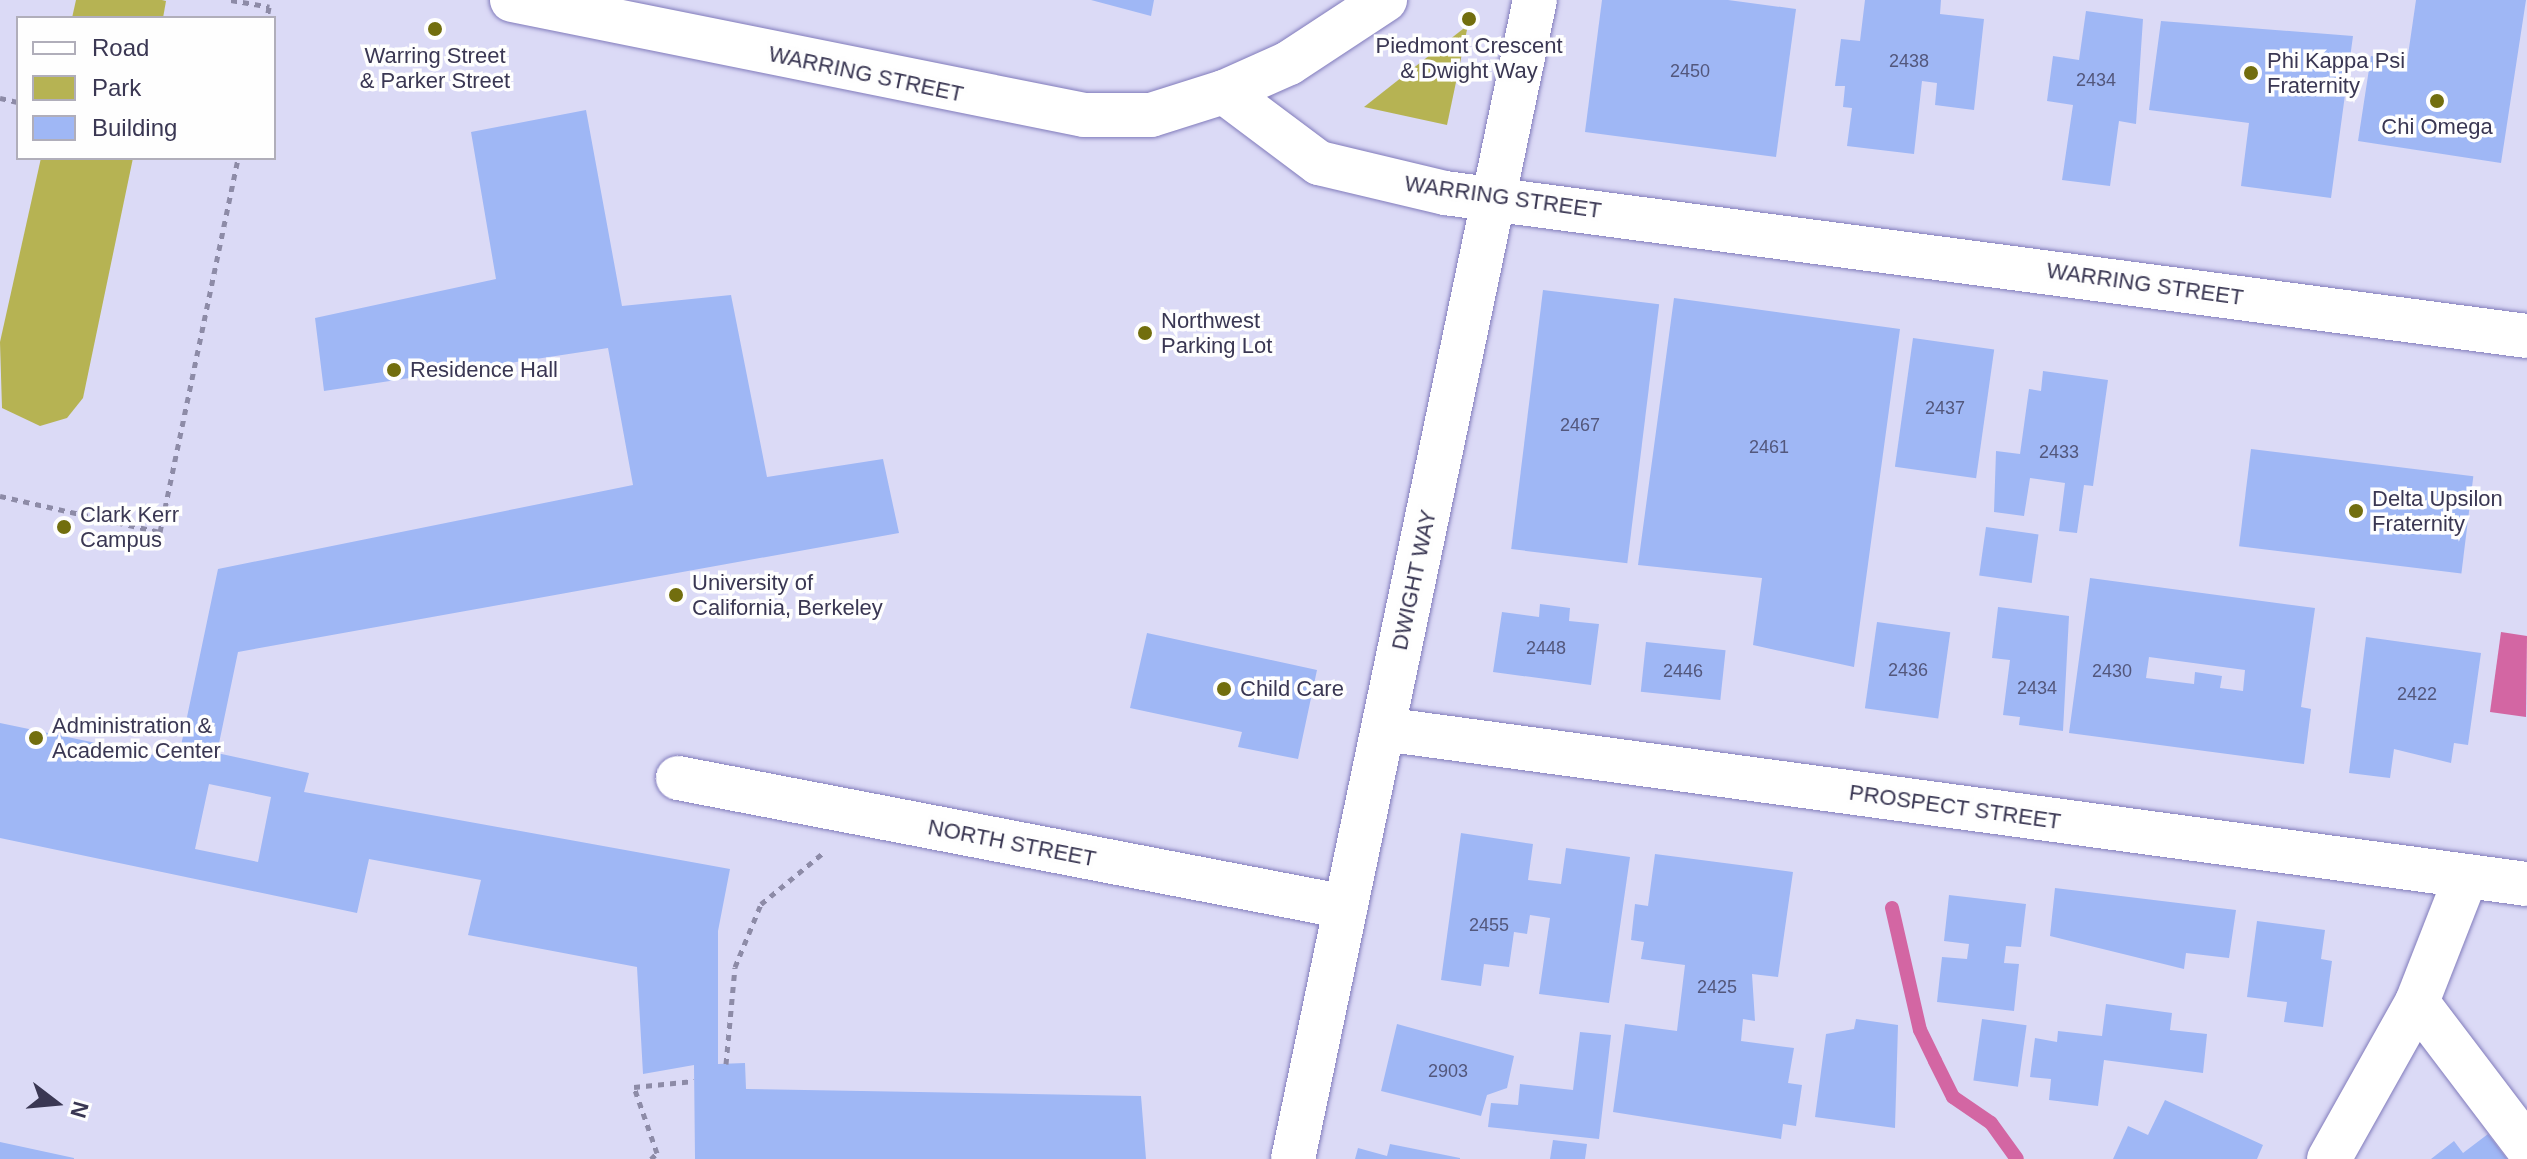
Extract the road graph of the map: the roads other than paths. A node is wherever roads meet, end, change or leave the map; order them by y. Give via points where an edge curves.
1 (512, 0) edge
2 (1385, 0) edge
3 (1535, 0) edge
4 (1224, 92) junction
5 (1494, 199) junction
6 (2527, 336) edge
7 (1383, 729) junction
8 (678, 778) dead end
9 (2466, 877) junction
10 (2527, 884) edge
11 (1346, 907) junction
12 (2417, 1002) junction
13 (2527, 1147) edge
14 (1293, 1159) edge
15 (2329, 1159) edge

1 - 4 street, WARRING STREET via 1084,115 1151,115
2 - 4 street via 1289,63
3 - 5 street, DWIGHT WAY
4 - 5 street, WARRING STREET via 1319,163
5 - 6 street, WARRING STREET
5 - 7 street, DWIGHT WAY
7 - 9 street, PROSPECT STREET
7 - 11 street, DWIGHT WAY
8 - 11 street, NORTH STREET
9 - 10 street, PROSPECT STREET
9 - 12 street
11 - 14 street, DWIGHT WAY
12 - 13 street
12 - 15 street

